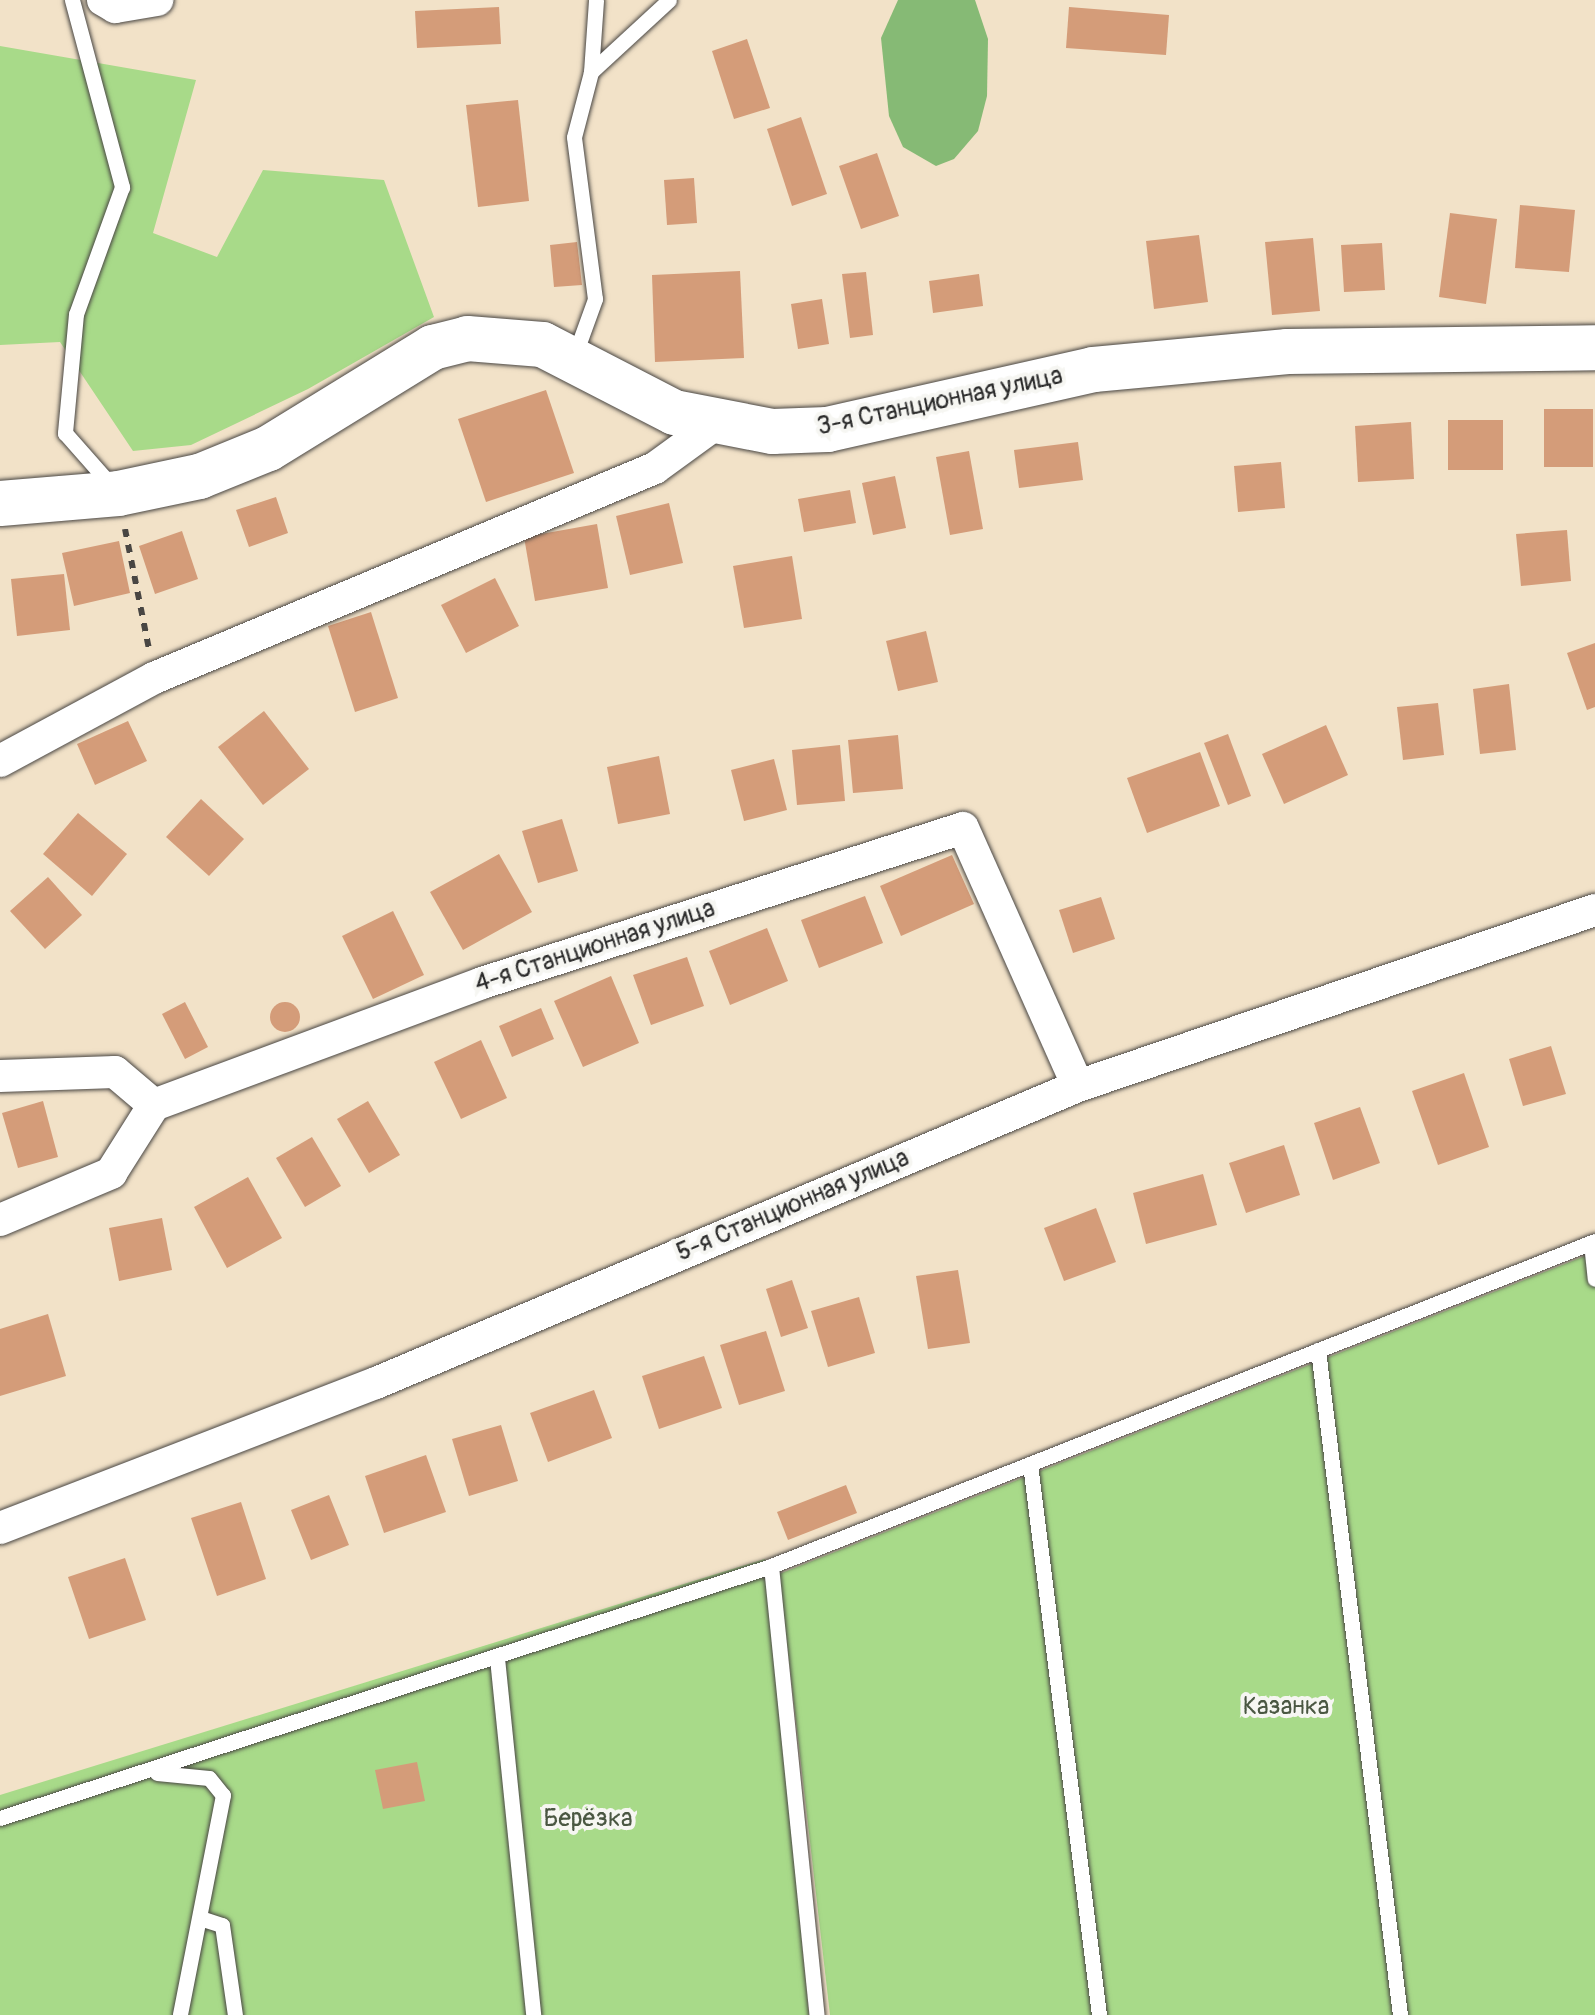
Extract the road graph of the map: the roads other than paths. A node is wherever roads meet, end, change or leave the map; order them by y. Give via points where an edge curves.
1 (72, 0) edge
2 (103, 0) edge
3 (157, 0) edge
4 (596, 0) edge
5 (669, 0) edge
6 (591, 72) junction
7 (1595, 347) edge
8 (574, 356) junction
9 (714, 425) junction
10 (118, 494) junction
11 (0, 503) edge
12 (0, 761) edge
13 (1595, 910) edge
14 (0, 1076) edge
15 (1078, 1086) junction
16 (154, 1105) junction
17 (0, 1220) edge
18 (1593, 1242) edge
19 (1595, 1279) edge
20 (1318, 1350) junction
21 (1030, 1464) junction
22 (0, 1528) edge
23 (771, 1566) junction
24 (497, 1658) junction
25 (148, 1772) junction
26 (0, 1818) edge
27 (203, 1919) junction
28 (180, 2015) edge
29 (235, 2015) edge
30 (532, 2015) edge
31 (817, 2015) edge
32 (1099, 2015) edge
33 (1400, 2015) edge

1 - 10 lane via 122,187 76,314 65,433
2 - 3 street via 116,7
4 - 6 lane
5 - 6 lane
6 - 8 lane via 574,137 595,300
7 - 9 street, 3-я Станционная улица via 1287,351 1094,369 826,429
8 - 9 street, 3-я Станционная улица via 631,396
8 - 10 street, 3-я Станционная улица via 510,338 466,338 432,347 268,448 199,476
9 - 12 street via 655,468 154,678
10 - 11 street, 3-я Станционная улица
13 - 15 street, 5-я Станционная улица
14 - 16 street via 116,1072
15 - 16 street, 4-я Станционная улица via 962,828 482,983
15 - 22 street, 5-я Станционная улица via 376,1383
16 - 17 street via 111,1173
18 - 19 lane
18 - 20 lane
20 - 21 lane
20 - 33 lane
21 - 23 lane
21 - 32 lane
23 - 24 lane
23 - 31 lane
24 - 25 lane
24 - 30 lane
25 - 26 lane
25 - 27 lane via 209,1778 223,1795
27 - 28 lane
27 - 29 lane via 222,1925

